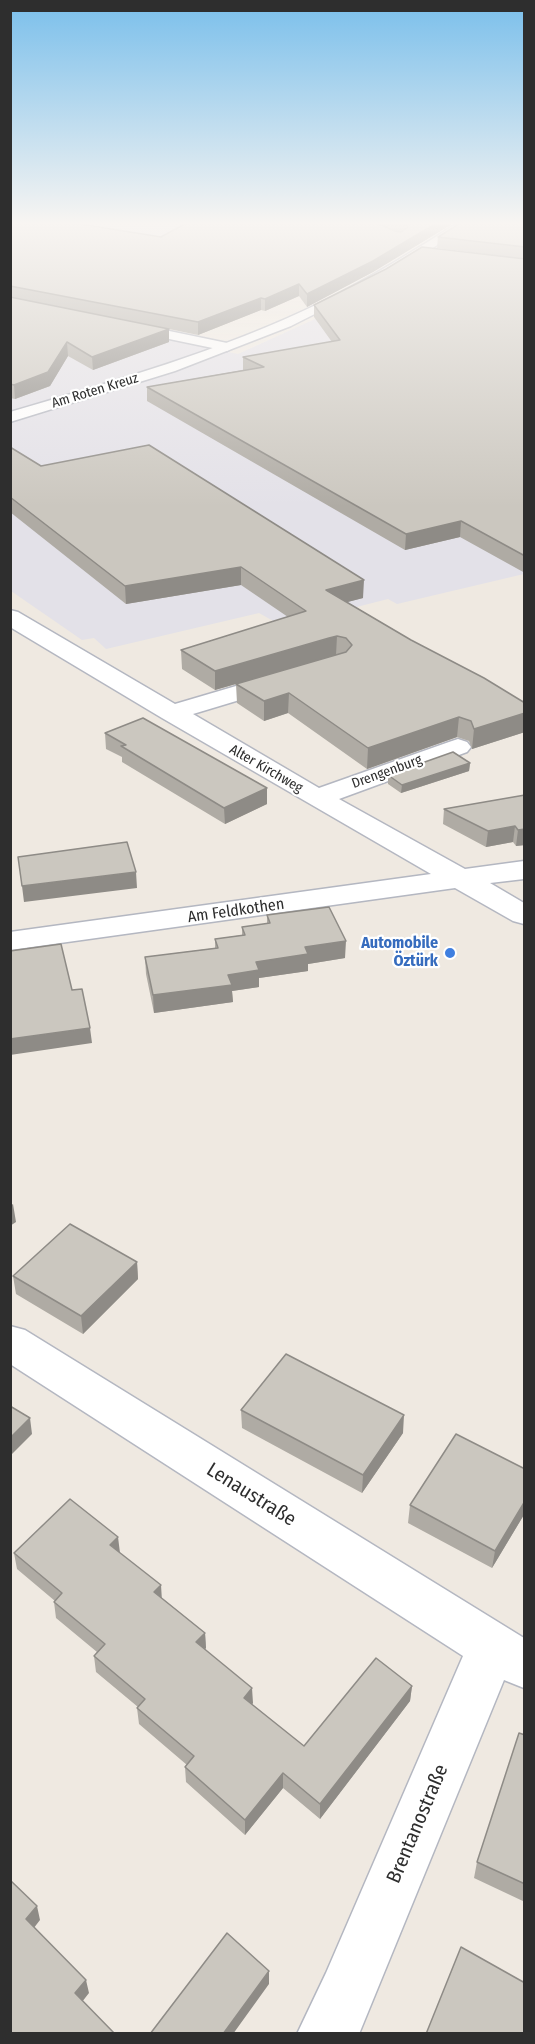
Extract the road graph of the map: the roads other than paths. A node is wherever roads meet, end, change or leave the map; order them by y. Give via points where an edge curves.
1 (299, 316) edge
2 (116, 324) edge
3 (227, 347) junction
4 (10, 417) edge
5 (10, 617) edge
6 (304, 674) edge
7 (171, 712) junction
8 (458, 747) dead end
9 (317, 798) junction
10 (525, 870) edge
11 (461, 880) junction
12 (525, 915) edge
13 (10, 941) edge
14 (10, 1342) edge
15 (508, 1656) edge
16 (327, 2034) edge

1 - 3 street, Am Roten Kreuz
2 - 3 street
3 - 4 street, Am Roten Kreuz
5 - 7 street, Alter Kirchweg
6 - 7 street
7 - 9 street, Alter Kirchweg
8 - 9 street, Drengenburg
9 - 11 street, Alter Kirchweg
10 - 11 street, Am Feldkothen
11 - 12 street, Alter Kirchweg
11 - 13 street, Am Feldkothen
14 - 15 street, Lenaustraße
15 - 16 street, Brentanostraße

